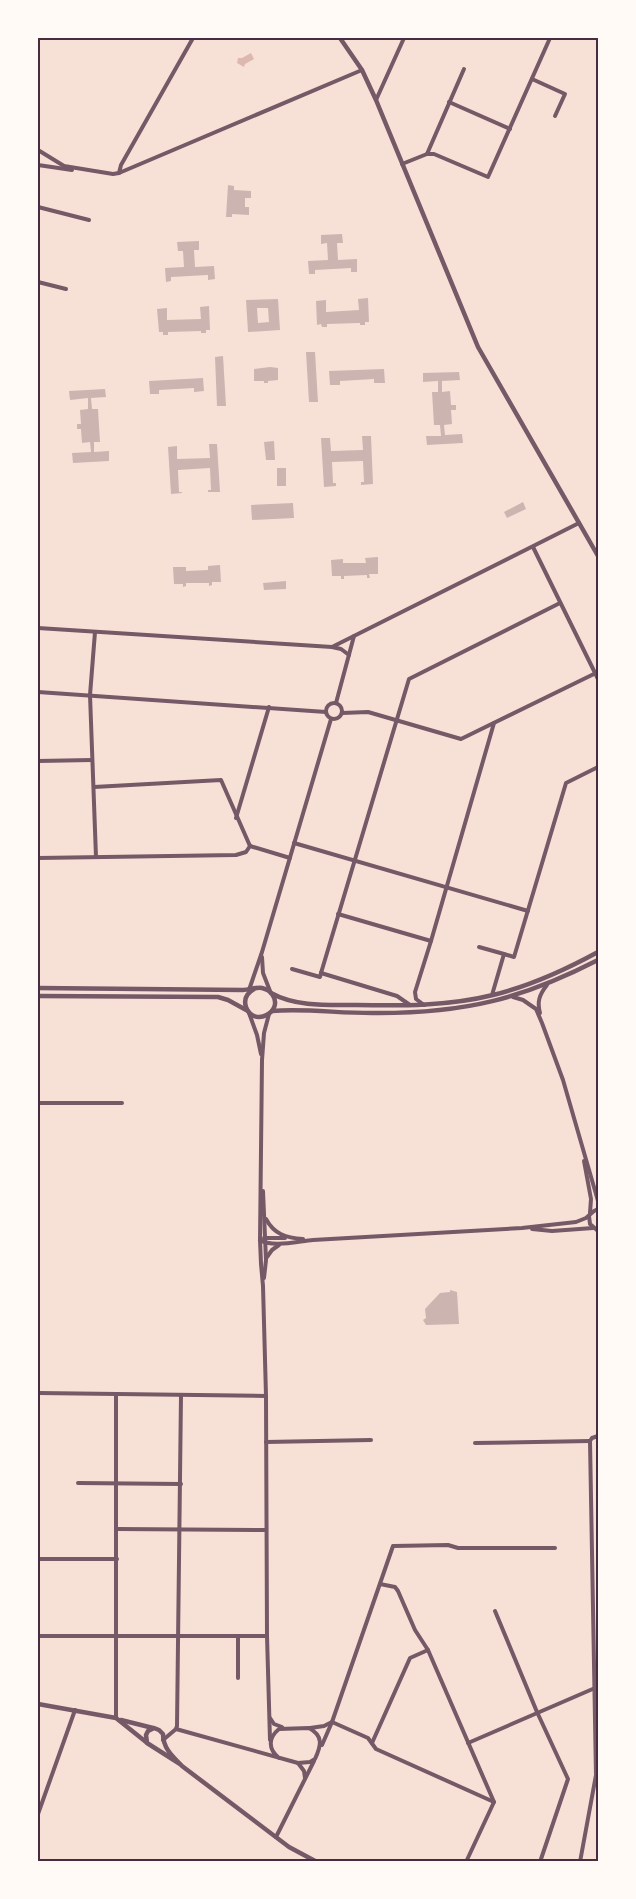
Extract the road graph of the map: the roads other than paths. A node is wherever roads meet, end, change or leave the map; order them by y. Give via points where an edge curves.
1 (193, 38) edge
2 (340, 38) edge
3 (404, 38) edge
4 (550, 38) edge
5 (464, 69) dead end
6 (362, 70) junction
7 (532, 79) junction
8 (376, 100) junction
9 (449, 102) junction
10 (555, 116) dead end
11 (510, 129) junction
12 (38, 150) edge
13 (427, 154) junction
14 (402, 164) junction
15 (38, 165) edge
16 (82, 170) junction
17 (118, 173) junction
18 (38, 207) edge
19 (89, 220) dead end
20 (38, 282) edge
21 (66, 289) dead end
22 (579, 522) junction
23 (533, 547) junction
24 (598, 556) edge
25 (560, 603) junction
26 (38, 628) edge
27 (95, 632) junction
28 (354, 636) junction
29 (332, 647) junction
30 (349, 655) junction
31 (597, 672) edge
32 (598, 679) edge
33 (38, 692) edge
34 (90, 695) junction
35 (336, 703) junction
36 (270, 707) junction
37 (326, 712) junction
38 (342, 713) junction
39 (331, 719) junction
40 (396, 721) junction
41 (494, 723) junction
42 (92, 760) junction
43 (38, 761) edge
44 (598, 767) edge
45 (94, 787) junction
46 (236, 818) junction
47 (294, 843) junction
48 (250, 846) junction
49 (96, 857) junction
50 (38, 858) edge
51 (290, 858) junction
52 (354, 861) junction
53 (446, 887) junction
54 (528, 911) junction
55 (338, 914) junction
56 (431, 941) junction
57 (480, 947) dead end
58 (262, 952) junction
59 (598, 952) edge
60 (504, 954) junction
61 (598, 960) edge
62 (292, 969) dead end
63 (321, 973) junction
64 (547, 985) junction
65 (38, 988) edge
66 (248, 992) junction
67 (271, 992) junction
68 (492, 995) junction
69 (38, 996) edge
70 (513, 997) junction
71 (424, 1004) junction
72 (410, 1005) junction
73 (248, 1012) junction
74 (270, 1013) junction
75 (542, 1023) junction
76 (262, 1060) junction
77 (38, 1103) edge
78 (122, 1104) dead end
79 (581, 1142) junction
80 (262, 1184) junction
81 (598, 1201) edge
82 (598, 1210) edge
83 (589, 1215) junction
84 (266, 1218) junction
85 (522, 1228) junction
86 (593, 1228) junction
87 (598, 1232) edge
88 (266, 1237) junction
89 (286, 1238) junction
90 (260, 1240) junction
91 (313, 1240) junction
92 (266, 1244) junction
93 (283, 1244) junction
94 (266, 1260) junction
95 (263, 1286) junction
96 (38, 1393) edge
97 (116, 1394) junction
98 (181, 1395) junction
99 (266, 1396) junction
100 (598, 1436) edge
101 (371, 1440) dead end
102 (266, 1442) junction
103 (590, 1442) junction
104 (474, 1443) dead end
105 (78, 1483) dead end
106 (117, 1483) junction
107 (180, 1484) junction
108 (117, 1529) junction
109 (180, 1529) junction
110 (266, 1530) junction
111 (555, 1548) dead end
112 (38, 1559) edge
113 (117, 1559) junction
114 (380, 1584) junction
115 (596, 1604) edge
116 (495, 1611) dead end
117 (38, 1636) edge
118 (117, 1636) junction
119 (178, 1636) junction
120 (238, 1636) junction
121 (268, 1636) junction
122 (428, 1650) junction
123 (238, 1678) dead end
124 (595, 1688) junction
125 (38, 1704) edge
126 (75, 1710) junction
127 (537, 1712) junction
128 (269, 1716) junction
129 (118, 1719) junction
130 (332, 1722) junction
131 (154, 1728) junction
132 (178, 1728) junction
133 (283, 1728) junction
134 (309, 1728) junction
135 (162, 1740) junction
136 (270, 1740) junction
137 (468, 1742) junction
138 (372, 1743) junction
139 (149, 1744) junction
140 (322, 1746) junction
141 (279, 1758) junction
142 (315, 1759) junction
143 (298, 1763) junction
144 (180, 1764) junction
145 (597, 1774) edge
146 (305, 1780) junction
147 (494, 1802) junction
148 (38, 1814) edge
149 (276, 1837) junction
150 (317, 1862) edge
151 (466, 1862) edge
152 (540, 1862) edge
153 (580, 1862) edge

1 - 17 street
2 - 6 street
3 - 8 street
4 - 7 street
5 - 9 street
6 - 8 street
6 - 17 street
7 - 10 street via 564,94
7 - 11 street
8 - 14 street
9 - 11 street
9 - 13 street
11 - 13 street via 488,177
12 - 16 street via 64,166
13 - 14 street
14 - 22 street via 478,347
15 - 16 street
16 - 17 street
18 - 19 street
20 - 21 street
22 - 23 street
22 - 24 street
23 - 25 street
23 - 28 street
25 - 31 street
25 - 40 street via 409,679
26 - 27 street
27 - 29 street
27 - 34 street
28 - 29 street
28 - 30 street
29 - 30 street
30 - 35 street
31 - 32 street
31 - 41 street
33 - 34 street
34 - 36 street
34 - 42 street
35 - 37 street via 329,705
35 - 38 street via 342,708
36 - 37 street
36 - 46 street
37 - 39 street
38 - 39 street via 339,718
38 - 40 street via 368,712
39 - 47 street
40 - 41 street via 461,740
40 - 52 street
41 - 53 street
42 - 43 street
42 - 45 street
44 - 54 street via 566,783
45 - 46 street via 221,780
45 - 49 street
46 - 48 street
47 - 51 street
47 - 52 street
48 - 49 street via 246,852 236,855
48 - 51 street
49 - 50 street
51 - 58 street
52 - 53 street
52 - 55 street
53 - 54 street
53 - 56 street
54 - 60 street via 514,957
55 - 56 street
55 - 63 street
56 - 71 street via 415,992 416,999
57 - 60 street
58 - 66 street
58 - 67 street via 262,965
59 - 68 street via 552,975
60 - 68 street
61 - 64 street
62 - 63 street via 320,977
63 - 72 street via 397,996
64 - 70 street
64 - 75 street via 541,992 538,1005
65 - 66 street
66 - 67 street via 256,988
66 - 73 street via 245,1004
67 - 72 street via 282,999 302,1003
67 - 74 street via 275,1002
68 - 71 street
69 - 73 street via 218,997
70 - 74 street via 472,1007 418,1012
70 - 75 street via 536,1009
71 - 72 street
73 - 74 street via 259,1017
73 - 76 street
74 - 76 street via 264,1033
75 - 79 street
76 - 80 street
77 - 78 street
79 - 81 street
79 - 83 street via 591,1199
80 - 84 street
80 - 90 street
82 - 83 street
83 - 85 street via 568,1223
83 - 86 street
84 - 88 street
84 - 89 street via 273,1230
85 - 86 street
85 - 91 street
86 - 87 street
88 - 89 street
88 - 90 street
88 - 92 street
89 - 91 street
90 - 92 street
90 - 95 street
91 - 93 street
92 - 93 street
92 - 94 street
93 - 94 street via 272,1250
94 - 95 street
95 - 99 street
96 - 97 street
97 - 98 street
97 - 106 street
98 - 99 street
98 - 107 street
99 - 102 street
100 - 103 street
101 - 102 street
102 - 110 street
103 - 104 street
103 - 115 street
105 - 106 street
106 - 107 street
106 - 108 street
107 - 109 street
108 - 109 street
108 - 113 street
109 - 110 street
109 - 119 street
110 - 121 street
111 - 114 street via 458,1548 448,1544 393,1546
112 - 113 street
113 - 118 street
114 - 122 street via 395,1587 398,1591 415,1630
114 - 130 street
115 - 124 street
116 - 127 street
117 - 118 street
118 - 119 street
118 - 129 street
119 - 120 street
119 - 132 street
120 - 121 street
120 - 123 street
121 - 128 street
122 - 137 street
122 - 138 street via 410,1658
124 - 127 street
124 - 145 street
125 - 126 street
126 - 129 street
126 - 148 street
127 - 137 street
127 - 152 street via 568,1779
128 - 133 street via 274,1724
128 - 136 street
129 - 131 street
129 - 139 street
130 - 134 street
130 - 138 street via 368,1738
130 - 140 street
131 - 135 street via 161,1732
131 - 139 street via 146,1735
132 - 135 street
132 - 141 street
133 - 134 street
133 - 136 street
134 - 140 street via 320,1737
135 - 139 street via 157,1745
135 - 144 street
136 - 141 street via 271,1749
137 - 147 street
138 - 147 street via 376,1748
139 - 144 street
140 - 142 street
141 - 143 street
142 - 143 street
142 - 146 street
143 - 146 street via 304,1771
144 - 149 street
145 - 153 street
146 - 149 street
147 - 151 street
149 - 150 street

